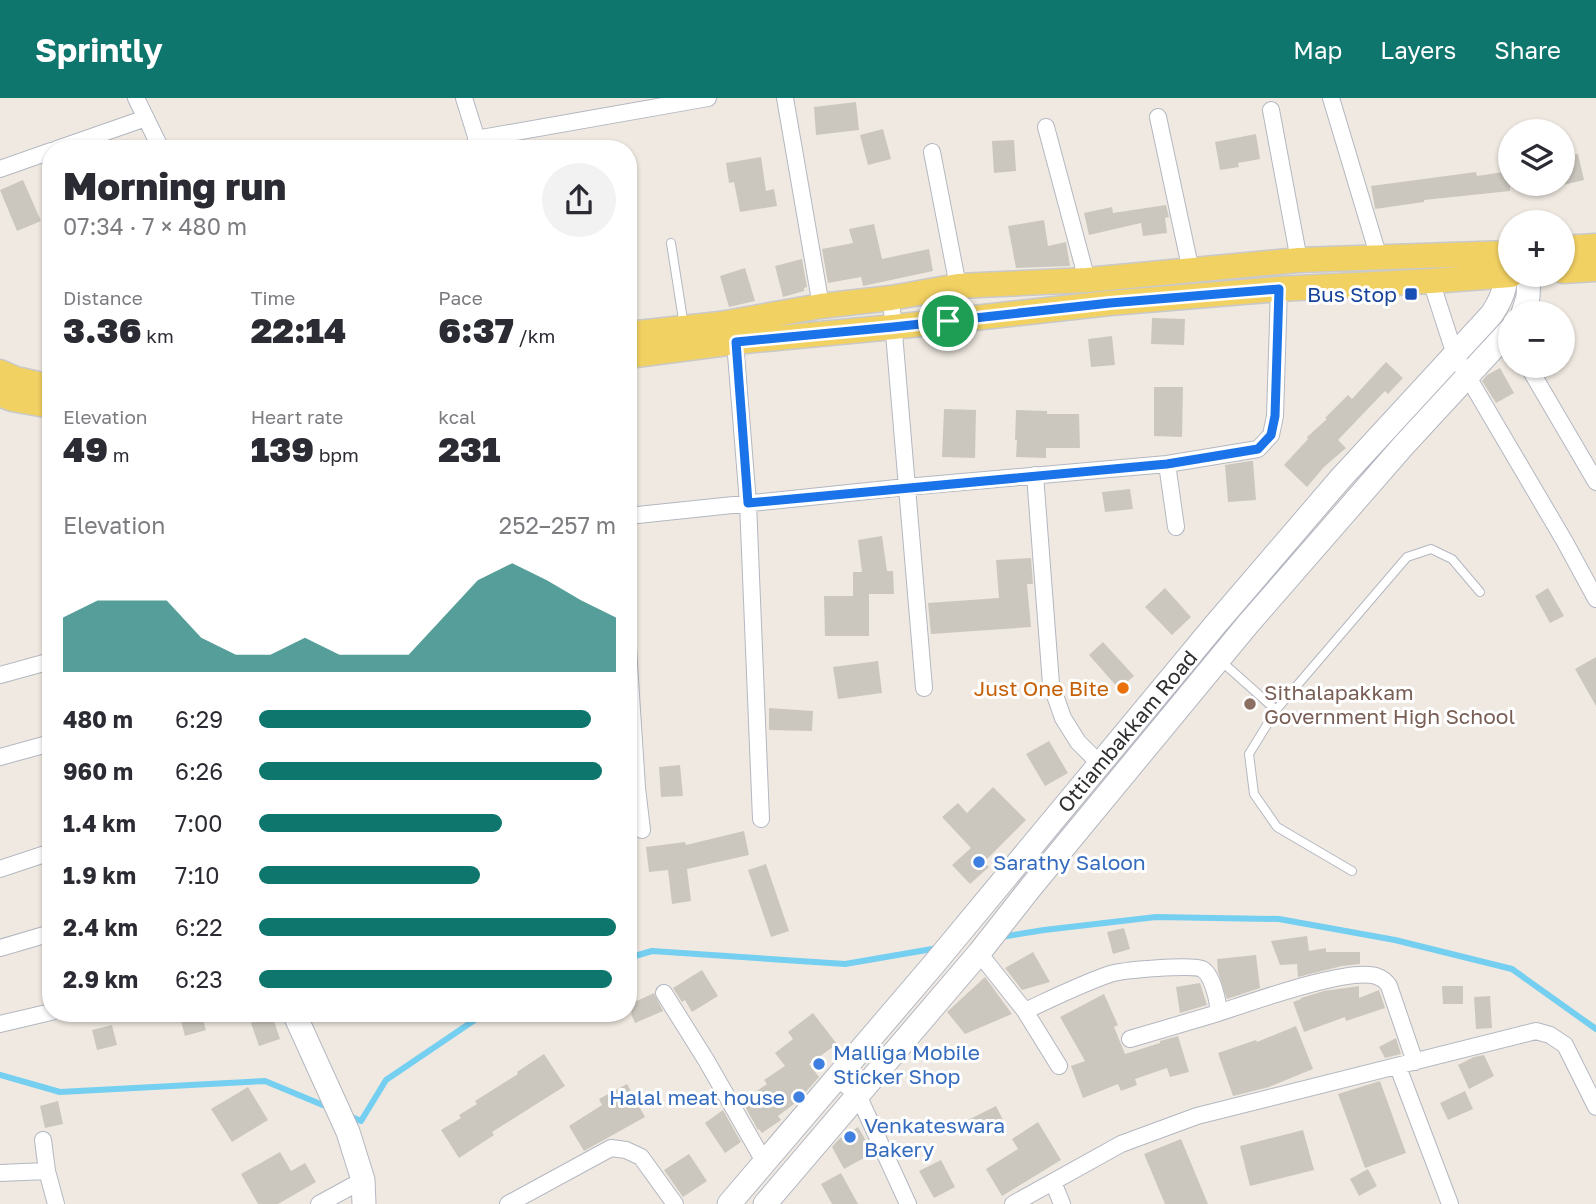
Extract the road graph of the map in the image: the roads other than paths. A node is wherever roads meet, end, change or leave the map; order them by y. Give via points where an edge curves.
1 (136, 98) edge
2 (464, 98) edge
3 (708, 98) edge
4 (785, 98) edge
5 (1331, 98) edge
6 (1271, 110) dead end
7 (1158, 117) dead end
8 (146, 118) junction
9 (1046, 127) dead end
10 (83, 140) edge
11 (157, 140) edge
12 (477, 140) edge
13 (498, 140) edge
14 (932, 152) dead end
15 (42, 154) edge
16 (0, 169) edge
17 (671, 243) dead end
18 (1596, 246) edge
19 (1575, 247) edge
20 (1379, 258) junction
21 (1299, 260) junction
22 (1498, 265) edge
23 (1498, 269) edge
24 (1596, 269) edge
25 (1575, 270) edge
26 (1191, 271) junction
27 (1087, 280) junction
28 (1431, 281) junction
29 (958, 286) junction
30 (1506, 287) edge
31 (1279, 289) junction
32 (891, 298) junction
33 (821, 306) junction
34 (893, 327) junction
35 (684, 328) junction
36 (637, 333) edge
37 (736, 342) junction
38 (1498, 345) edge
39 (637, 355) edge
40 (1455, 355) junction
41 (0, 372) edge
42 (1468, 376) junction
43 (1535, 378) edge
44 (42, 385) edge
45 (0, 394) edge
46 (42, 404) edge
47 (1167, 464) junction
48 (1035, 475) junction
49 (1596, 482) edge
50 (906, 487) junction
51 (748, 503) junction
52 (637, 515) edge
53 (1176, 527) dead end
54 (1480, 592) dead end
55 (1596, 599) edge
56 (1219, 659) junction
57 (42, 663) edge
58 (0, 675) edge
59 (924, 688) dead end
60 (1276, 710) junction
61 (42, 745) edge
62 (0, 757) edge
63 (1100, 764) junction
64 (637, 788) edge
65 (761, 819) dead end
66 (642, 830) dead end
67 (42, 855) edge
68 (0, 869) edge
69 (1352, 871) dead end
70 (42, 936) edge
71 (0, 948) edge
72 (981, 951) junction
73 (664, 993) dead end
74 (1025, 1011) junction
75 (1218, 1013) junction
76 (42, 1014) edge
77 (298, 1022) edge
78 (0, 1024) edge
79 (1130, 1039) dead end
80 (1415, 1062) junction
81 (1059, 1066) dead end
82 (1398, 1066) junction
83 (837, 1078) junction
84 (858, 1095) junction
85 (1596, 1107) edge
86 (43, 1140) dead end
87 (765, 1163) junction
88 (47, 1171) junction
89 (0, 1173) edge
90 (363, 1180) junction
91 (1054, 1182) junction
92 (56, 1204) edge
93 (318, 1204) edge
94 (364, 1204) edge
95 (508, 1204) edge
96 (675, 1204) edge
97 (729, 1204) edge
98 (765, 1204) edge
99 (908, 1204) edge
100 (1013, 1204) edge
101 (1062, 1204) edge
102 (1450, 1204) edge

1 - 8 street
2 - 12 street
3 - 13 street
4 - 33 street
5 - 20 street
6 - 21 street
7 - 26 street
8 - 10 street
8 - 11 street
9 - 27 street
14 - 29 street
15 - 16 street
17 - 35 lane
18 - 19 main road
20 - 21 main road
20 - 22 main road
21 - 26 main road
23 - 28 main road
24 - 25 main road
26 - 27 main road
27 - 29 main road
28 - 31 main road
28 - 40 street
29 - 32 main road
30 - 40 street, Ottiambakkam Road via 1492,314
31 - 34 main road
31 - 47 street via 1271,435 1258,449
32 - 33 main road
32 - 34 street
33 - 35 main road
34 - 37 main road
34 - 50 street
35 - 36 main road
37 - 39 main road
37 - 51 street
38 - 42 street, Ottiambakkam Road
40 - 42 street
40 - 63 street, Ottiambakkam Road via 1341,478
41 - 44 main road
42 - 55 street
42 - 56 street, Ottiambakkam Road
43 - 49 street
45 - 46 main road
47 - 48 street
47 - 53 street
48 - 50 street
48 - 63 street via 1051,684 1063,718
50 - 51 street
50 - 59 street
51 - 52 street
51 - 65 street
54 - 60 lane via 1452,559 1431,549 1408,557
56 - 60 lane
56 - 72 street, Ottiambakkam Road
57 - 58 street
60 - 69 lane via 1249,754 1254,794 1277,827
61 - 62 street
63 - 83 street, Ottiambakkam Road
64 - 66 street
67 - 68 street
70 - 71 street
72 - 74 street
72 - 84 street, Ottiambakkam Road
73 - 87 street
74 - 75 street via 1114,972 1199,967 1209,973
74 - 81 street
75 - 79 street
75 - 80 street via 1303,986 1375,975 1389,986
76 - 78 street
77 - 90 street via 348,1132
80 - 82 street
80 - 85 street via 1536,1031 1565,1045
82 - 91 street via 1197,1116 1121,1144
82 - 102 street
83 - 84 street
83 - 87 street, Ottiambakkam Road
84 - 98 street, Ottiambakkam Road
84 - 99 street
86 - 88 street
87 - 97 street, Ottiambakkam Road
88 - 89 street
88 - 92 street
90 - 93 street
90 - 94 street
91 - 100 street
91 - 101 street
95 - 96 street via 611,1148 641,1157

